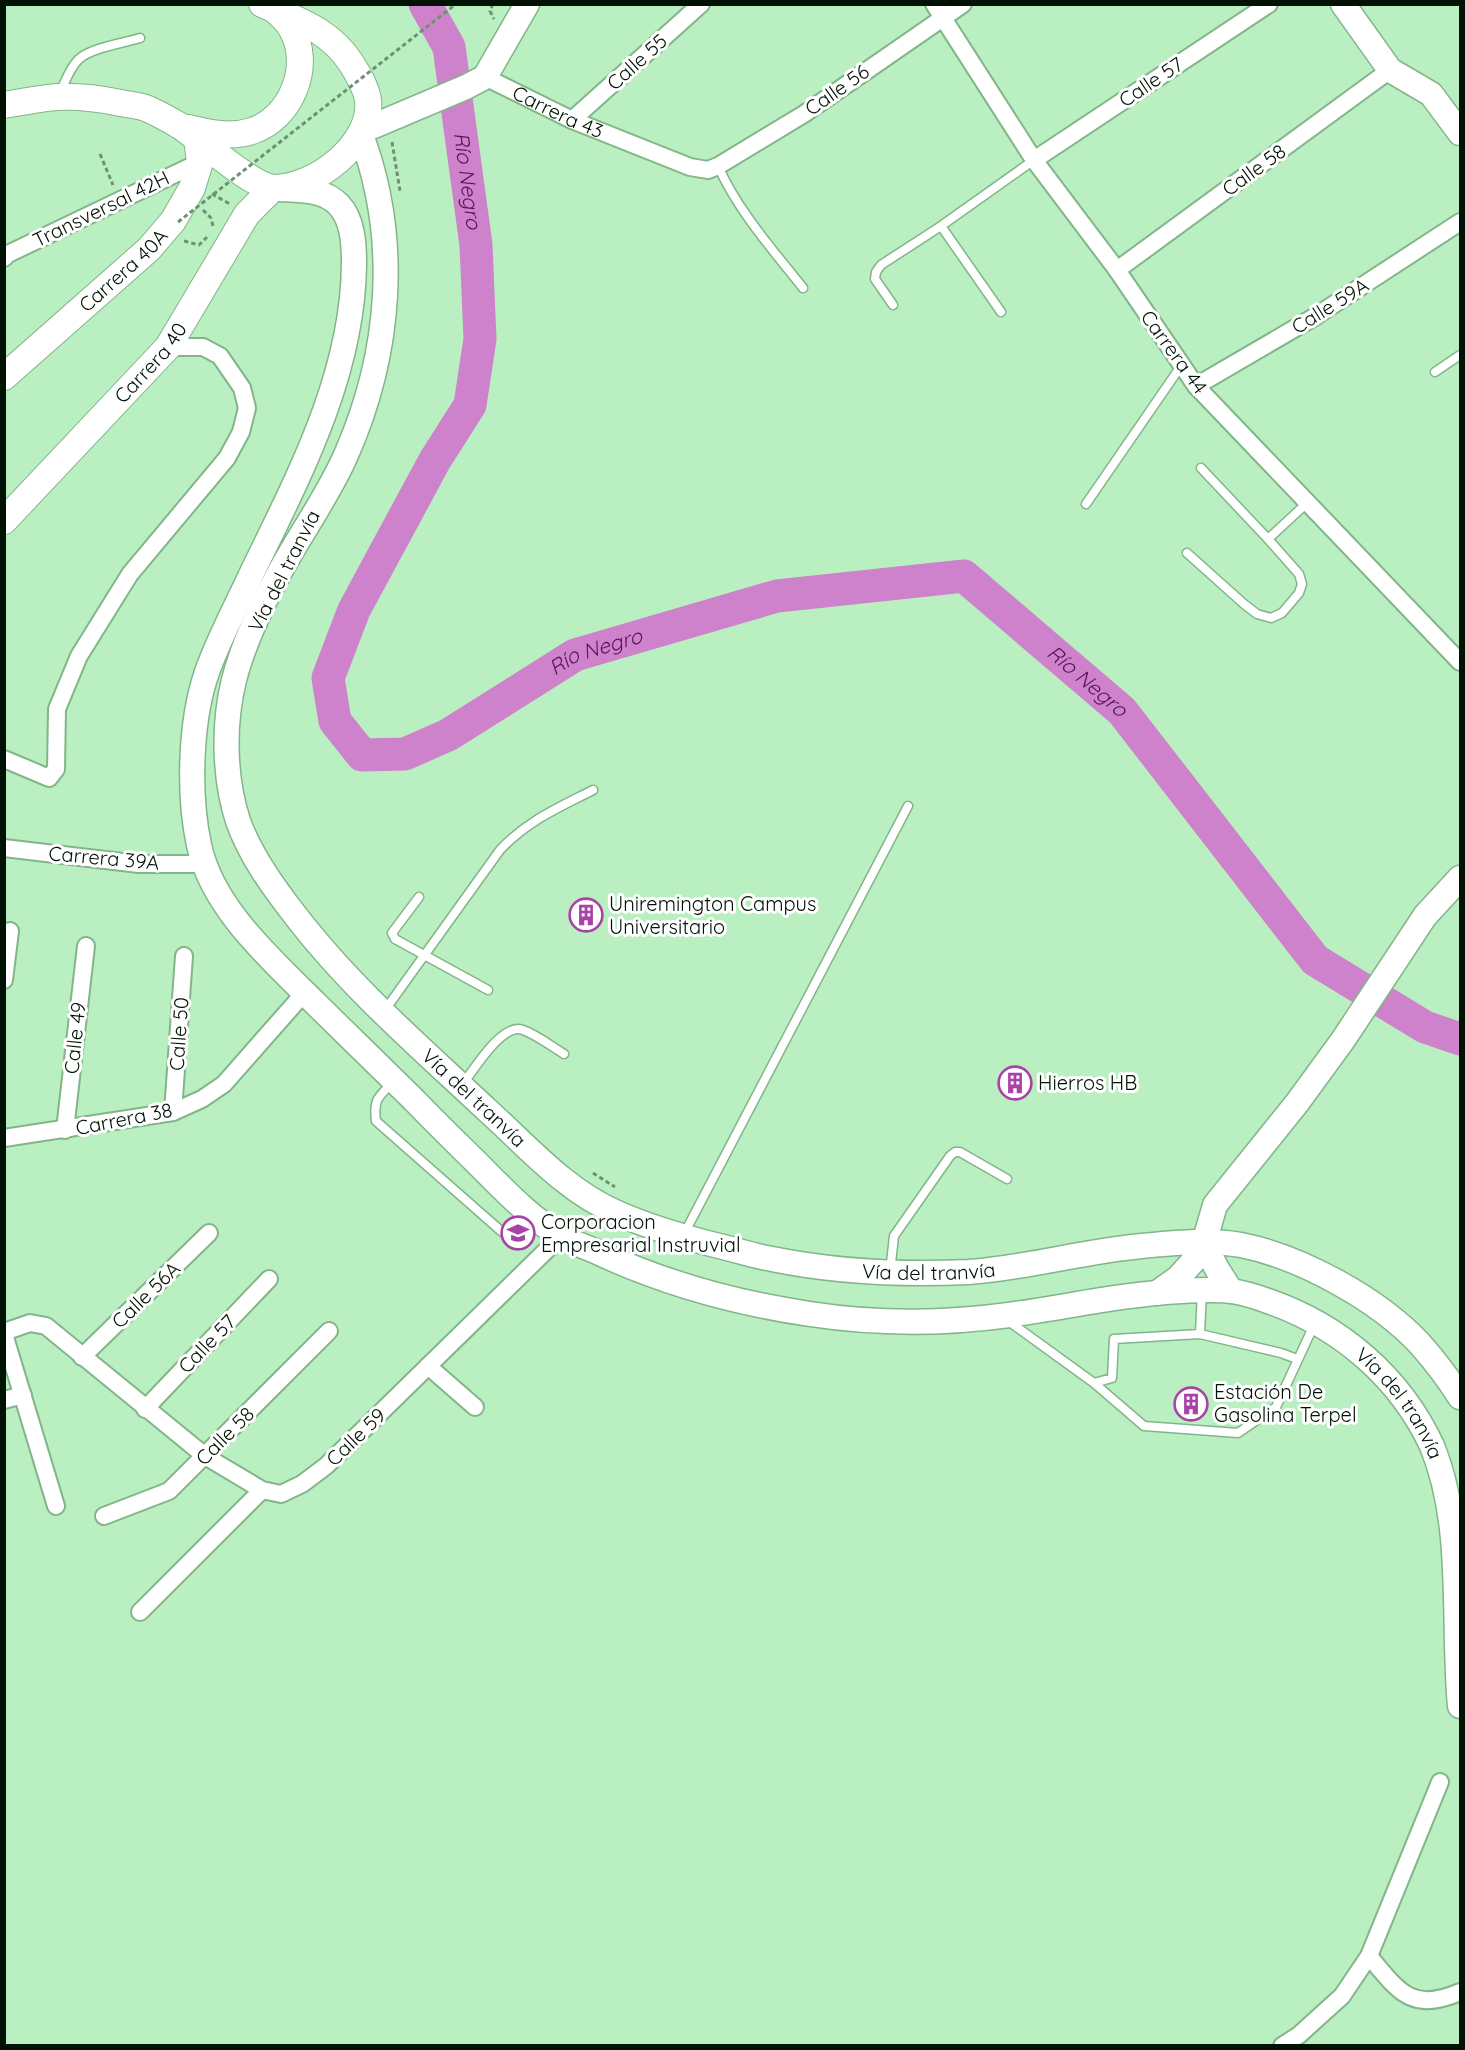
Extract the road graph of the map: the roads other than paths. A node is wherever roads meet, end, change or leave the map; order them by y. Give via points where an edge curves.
1 (527, 4) edge
2 (701, 4) edge
3 (963, 4) edge
4 (1269, 4) edge
5 (1343, 4) edge
6 (268, 7) edge
7 (938, 11) edge
8 (140, 38) dead end
9 (1390, 70) junction
10 (485, 77) junction
11 (58, 97) junction
12 (368, 100) junction
13 (4, 105) edge
14 (411, 110) junction
15 (572, 120) junction
16 (369, 129) junction
17 (1461, 133) edge
18 (192, 142) junction
19 (1034, 160) junction
20 (713, 168) junction
21 (273, 188) junction
22 (1461, 222) edge
23 (942, 226) junction
24 (4, 258) edge
25 (1117, 270) junction
26 (803, 288) dead end
27 (893, 304) dead end
28 (1001, 312) dead end
29 (168, 347) junction
30 (1461, 355) edge
31 (1182, 366) junction
32 (1435, 372) dead end
33 (4, 377) edge
34 (1196, 386) junction
35 (1201, 468) dead end
36 (1307, 503) junction
37 (1086, 504) dead end
38 (4, 521) edge
39 (1268, 539) junction
40 (1187, 553) dead end
41 (1461, 662) edge
42 (4, 759) edge
43 (593, 790) dead end
44 (908, 806) dead end
45 (4, 848) edge
46 (204, 864) junction
47 (1461, 878) edge
48 (419, 897) dead end
49 (10, 931) dead end
50 (86, 946) dead end
51 (184, 956) dead end
52 (423, 956) junction
53 (4, 980) edge
54 (488, 990) dead end
55 (305, 992) junction
56 (384, 1012) junction
57 (564, 1054) dead end
58 (394, 1081) junction
59 (462, 1086) junction
60 (173, 1112) junction
61 (65, 1130) junction
62 (4, 1138) edge
63 (1007, 1179) dead end
64 (540, 1221) junction
65 (209, 1233) dead end
66 (561, 1236) junction
67 (682, 1237) junction
68 (1204, 1243) junction
69 (890, 1272) junction
70 (269, 1279) dead end
71 (1202, 1290) junction
72 (1231, 1291) junction
73 (1157, 1293) junction
74 (1001, 1316) junction
75 (1316, 1322) junction
76 (330, 1331) dead end
77 (4, 1333) edge
78 (1200, 1334) junction
79 (82, 1357) junction
80 (1297, 1359) junction
81 (428, 1366) junction
82 (1094, 1383) junction
83 (23, 1395) junction
84 (1461, 1397) edge
85 (4, 1400) edge
86 (475, 1407) dead end
87 (145, 1408) junction
88 (205, 1456) junction
89 (262, 1490) junction
90 (56, 1506) dead end
91 (104, 1516) dead end
92 (140, 1612) dead end
93 (1461, 1706) edge
94 (1440, 1782) dead end
95 (1369, 1956) junction
96 (1461, 1992) edge
97 (1282, 2046) edge

1 - 10 main road
2 - 15 street, Calle 55
3 - 7 street, Calle 56
4 - 19 street, Calle 57
5 - 9 main road
6 - 12 main road via 330,38 355,69
6 - 18 main road via 291,27 300,48 295,90 272,120 254,130 216,134
7 - 19 street, Carrera 44
7 - 20 street, Calle 56 via 804,114
8 - 11 lane via 86,54 71,70
9 - 17 main road via 1431,94
9 - 25 street, Calle 58
10 - 14 main road
10 - 15 street, Carrera 43
11 - 13 main road
11 - 18 main road via 100,99 146,108
12 - 14 main road via 388,108
12 - 16 main road
14 - 16 main road
15 - 20 street, Carrera 43 via 690,167
16 - 21 main road via 336,163 308,181
16 - 56 main road, Vía del tranvía via 370,161 386,245 381,347 345,457 273,584 247,642 234,681 228,722 228,764 239,824 264,872 336,965
18 - 21 main road
18 - 24 street, Transversal 42H via 120,200
18 - 33 main road, Carrera 40A via 192,188 173,221 149,249
19 - 23 lane
19 - 25 street, Carrera 44
20 - 26 lane
21 - 29 main road, Carrera 40 via 247,214
21 - 46 main road, Vía del tranvía via 317,192 342,207 354,247 353,287 339,365 312,446 222,636 197,705 193,733 195,818
22 - 34 street, Calle 59A via 1316,316
23 - 27 lane via 876,272 874,279
23 - 28 lane
25 - 31 street, Carrera 44
29 - 38 main road, Carrera 40
29 - 42 street via 203,347 220,356 242,388 247,408 241,432 227,458 130,574 79,656 57,709 56,769 49,778
30 - 32 lane
31 - 34 street, Carrera 44
31 - 37 lane
34 - 36 street, Carrera 44
35 - 39 lane
36 - 39 lane
36 - 41 street, Carrera 44
39 - 40 lane via 1299,574 1302,584 1282,613 1271,618 1244,604
43 - 52 lane via 515,834
44 - 67 lane
45 - 46 street, Carrera 39A via 140,864
46 - 55 main road, Vía del tranvía via 247,934
47 - 68 main road via 1425,916 1343,1040 1215,1205
48 - 52 lane via 392,933 395,939
49 - 53 street
50 - 61 street, Calle 49
51 - 60 street, Calle 50
52 - 54 lane
52 - 56 lane
55 - 58 main road, Vía del tranvía
55 - 60 street, Carrera 38 via 224,1084
56 - 59 main road, Vía del tranvía
57 - 59 lane via 522,1030 513,1029 503,1034
58 - 64 main road, Vía del tranvía
58 - 64 lane via 378,1097 374,1106 376,1121 501,1232 513,1239 524,1239
59 - 67 main road, Vía del tranvía via 571,1187 610,1210
60 - 61 street, Carrera 38
61 - 62 street, Carrera 38
63 - 69 lane via 955,1152 894,1236
64 - 66 main road, Vía del tranvía
65 - 79 street, Calle 56A
66 - 74 main road, Vía del tranvía via 636,1270 764,1306 868,1321
66 - 81 street, Calle 59
67 - 69 main road, Vía del tranvía via 773,1260
68 - 69 main road, Vía del tranvía via 1138,1246 973,1271
68 - 72 main road
68 - 73 main road via 1187,1269
68 - 84 main road, Vía del tranvía via 1237,1244 1274,1254 1313,1268 1353,1291 1417,1340
70 - 87 street, Calle 57
71 - 72 main road, Vía del tranvía
71 - 73 main road, Vía del tranvía
71 - 78 lane
72 - 75 main road, Vía del tranvía via 1273,1303
73 - 74 main road, Vía del tranvía
74 - 82 lane
75 - 80 lane
75 - 93 main road, Vía del tranvía via 1368,1359 1396,1388 1433,1449 1453,1523
76 - 88 street, Calle 58
77 - 79 street via 30,1323 46,1326
77 - 83 street
78 - 80 lane
78 - 82 lane via 1114,1339 1112,1378
79 - 87 street
80 - 82 lane via 1276,1407 1238,1433 1144,1426
81 - 86 street
81 - 89 street, Calle 59 via 326,1466 302,1484 281,1494
83 - 85 street
83 - 90 street
87 - 88 street
88 - 89 street
88 - 91 street, Calle 58 via 169,1491
89 - 92 street
94 - 95 street
95 - 96 street via 1394,1986 1415,1999 1440,2001
95 - 97 street via 1342,1996

